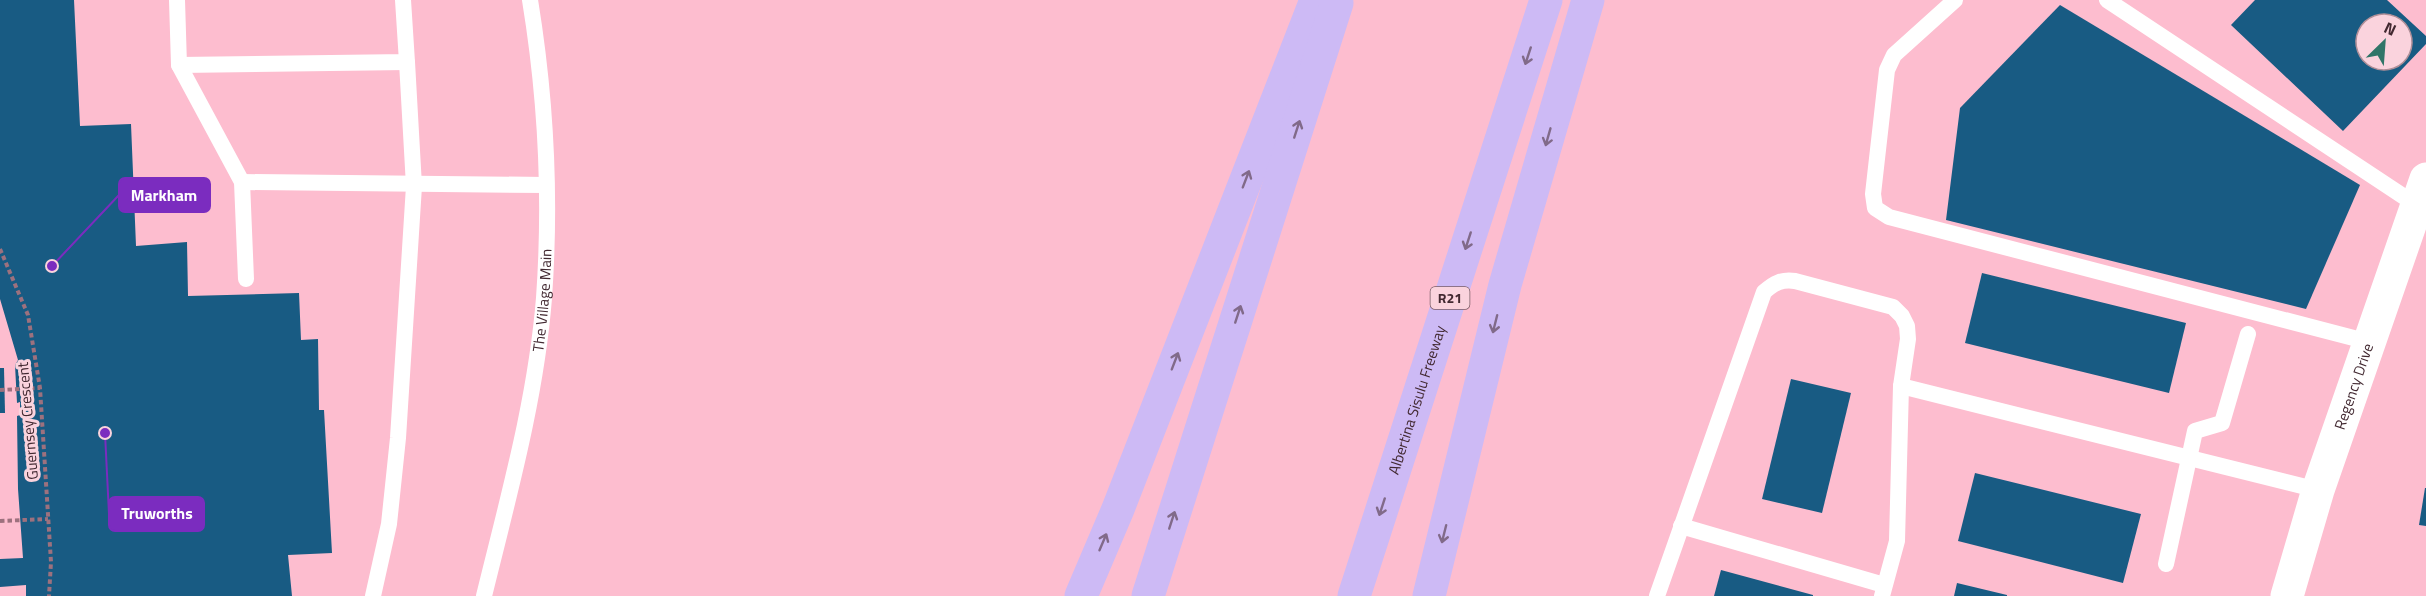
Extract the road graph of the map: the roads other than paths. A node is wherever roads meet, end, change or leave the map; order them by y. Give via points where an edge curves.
1 (177, 0) edge
2 (403, 0) edge
3 (530, 0) edge
4 (1316, 0) edge
5 (1338, 0) edge
6 (1546, 0) edge
7 (1588, 0) edge
8 (1955, 0) edge
9 (2108, 0) edge
10 (408, 62) junction
11 (179, 65) junction
12 (242, 182) junction
13 (546, 185) junction
14 (414, 186) junction
15 (2422, 192) edge
16 (246, 279) dead end
17 (2248, 334) dead end
18 (2369, 342) junction
19 (1901, 386) junction
20 (2189, 458) junction
21 (2318, 490) junction
22 (1681, 526) junction
23 (2166, 564) dead end
24 (1883, 590) edge
25 (373, 596) edge
26 (484, 596) edge
27 (1081, 596) edge
28 (1148, 596) edge
29 (1354, 596) edge
30 (1429, 596) edge
31 (1657, 596) edge
32 (2287, 596) edge

1 - 11 lane
2 - 10 lane
3 - 13 lane, The Village Main via 547,150
27 -> 4 highway
28 -> 5 highway
6 -> 29 highway, Albertina Sisulu Freeway / R21
7 -> 30 highway via 1505,285
8 - 18 lane via 1894,55 1887,70 1873,194 1875,208 1888,217
9 - 15 lane
10 - 11 lane
10 - 14 lane
11 - 12 lane
12 - 14 lane
12 - 16 lane
13 - 14 lane
13 - 26 lane, The Village Main via 544,299 527,416
14 - 25 lane via 398,438 389,524
15 - 18 street, Regency Drive
17 - 20 lane via 2222,423 2195,431
18 - 21 street, Regency Drive
19 - 20 lane
19 - 22 lane via 1907,326 1893,308 1795,281 1773,284 1764,292
19 - 24 lane via 1897,541
20 - 21 lane
20 - 23 lane
21 - 32 street, Regency Drive
22 - 24 lane
22 - 31 lane

